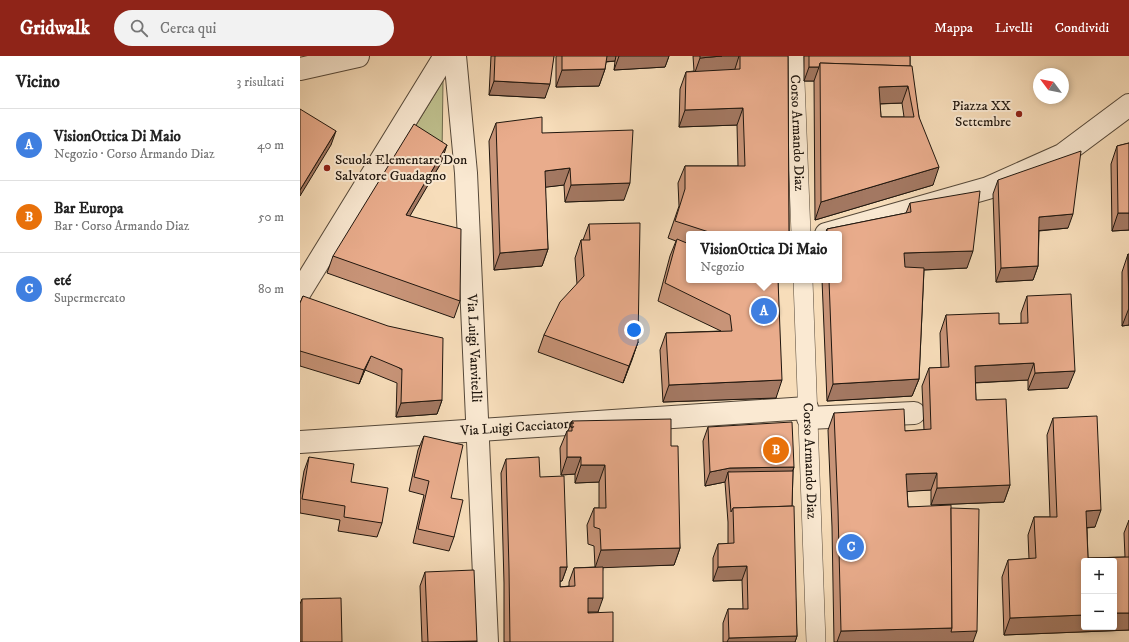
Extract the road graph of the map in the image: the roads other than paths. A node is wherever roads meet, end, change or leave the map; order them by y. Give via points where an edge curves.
1 (358, 56) edge
2 (445, 56) edge
3 (455, 56) edge
4 (794, 56) edge
5 (300, 69) edge
6 (1129, 105) edge
7 (801, 231) edge
8 (837, 231) edge
9 (802, 283) edge
10 (300, 292) edge
11 (807, 413) junction
12 (914, 413) dead end
13 (478, 430) junction
14 (300, 442) edge
15 (487, 642) edge
16 (816, 642) edge

1 - 5 street
2 - 10 street
3 - 13 street, Via Luigi Vanvitelli via 466,173
4 - 7 street, Corso Armando Diaz
6 - 8 street via 1062,156 988,188
9 - 11 street, Corso Armando Diaz
11 - 12 street, Via Luigi Cacciatore
11 - 13 street, Via Luigi Cacciatore
11 - 16 street, Corso Armando Diaz
13 - 14 street, Via Luigi Cacciatore
13 - 15 street, Via Luigi Vanvitelli

